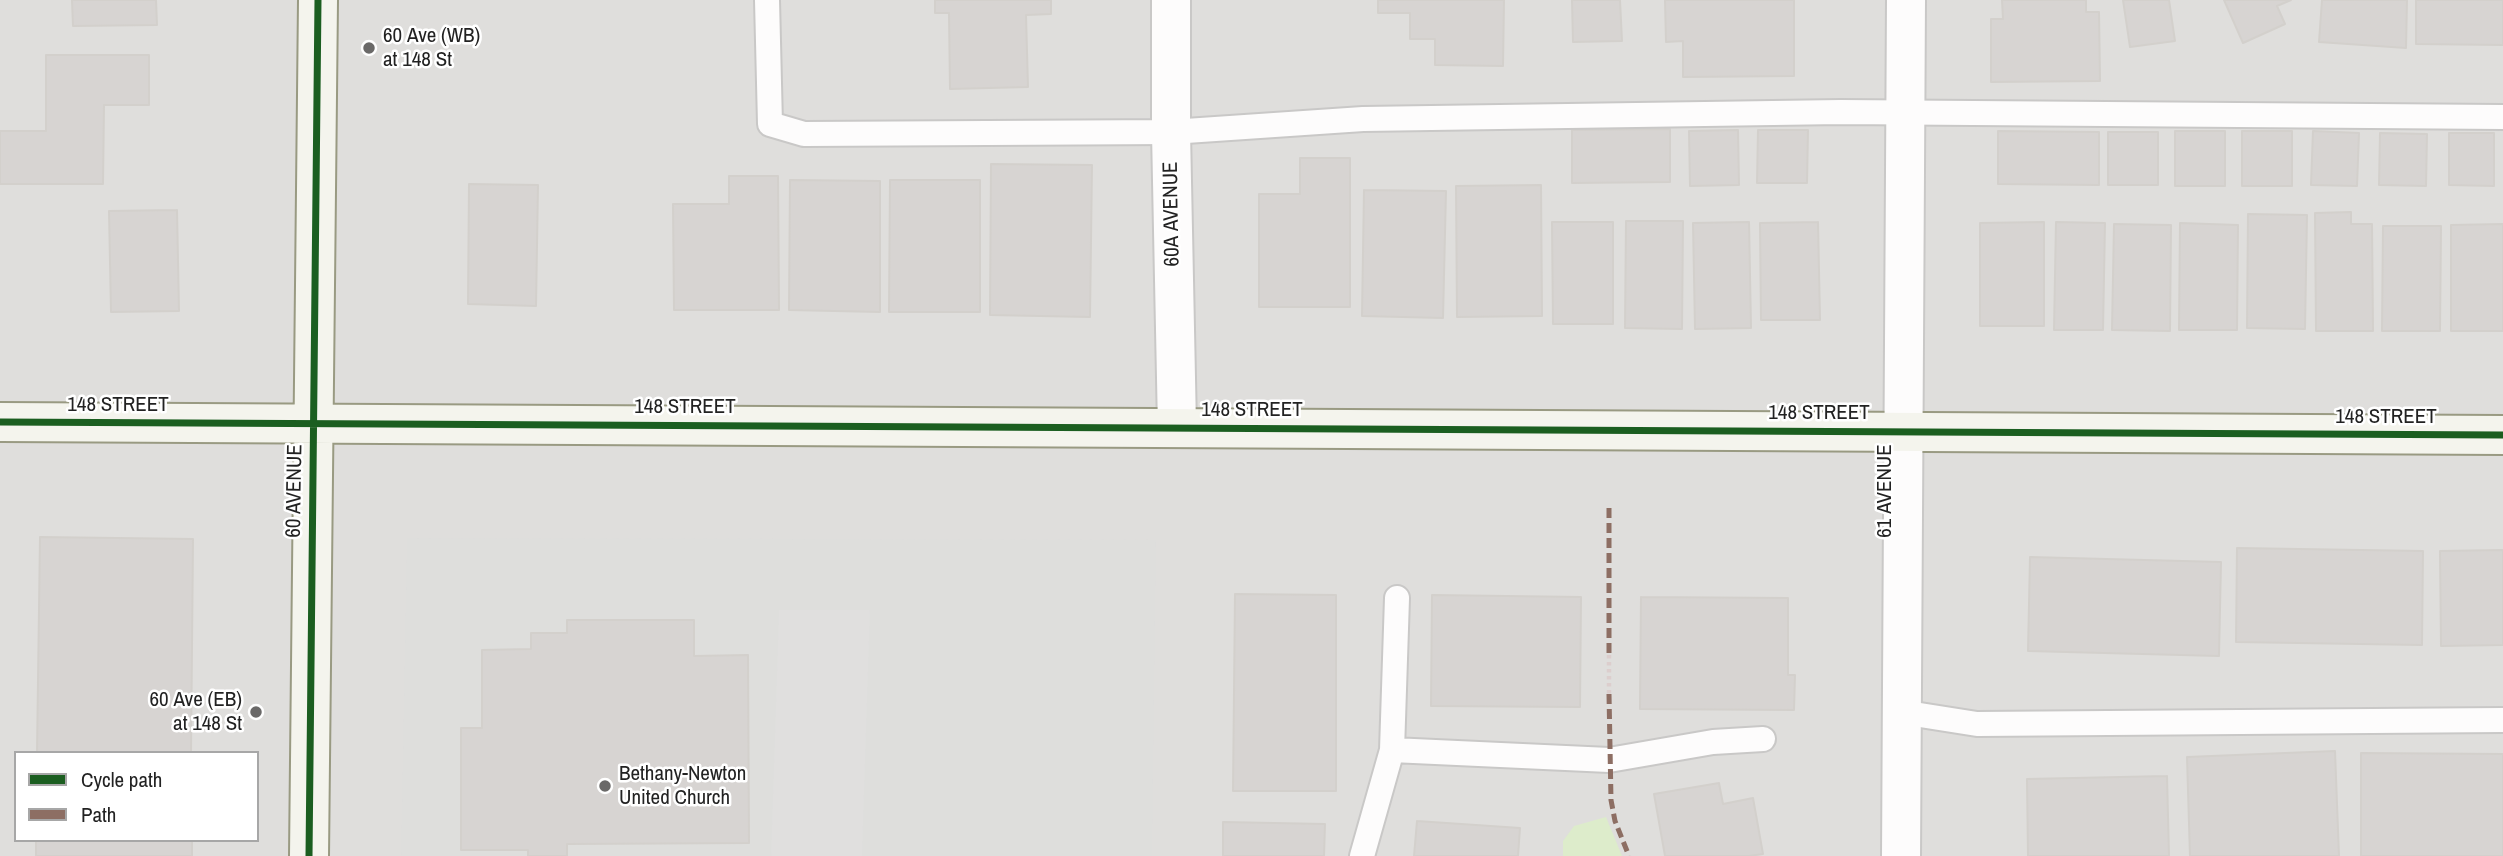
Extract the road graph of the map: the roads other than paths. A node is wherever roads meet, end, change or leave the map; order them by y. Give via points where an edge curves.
1 (318, 0) edge
2 (767, 0) edge
3 (1171, 0) edge
4 (1906, 0) edge
5 (1904, 112) junction
6 (2503, 117) edge
7 (1171, 132) junction
8 (0, 422) edge
9 (313, 423) junction
10 (1177, 427) junction
11 (1903, 431) junction
12 (2503, 435) edge
13 (1396, 598) dead end
14 (1901, 712) junction
15 (2503, 720) edge
16 (1763, 739) dead end
17 (1392, 750) junction
18 (309, 856) edge
19 (1362, 856) edge
20 (1900, 856) edge

1 - 9 main road, 60 AVENUE
2 - 7 lane via 770,124 804,134
3 - 7 street, 60A AVENUE
4 - 5 street, 61 AVENUE
5 - 6 lane
5 - 7 lane via 1519,115
5 - 11 street, 61 AVENUE
7 - 10 street, 60A AVENUE
8 - 9 main road, 148 STREET
9 - 10 main road, 148 STREET
9 - 18 main road, 60 AVENUE
10 - 11 main road, 148 STREET
11 - 12 main road, 148 STREET
11 - 14 street, 61 AVENUE
13 - 17 lane
14 - 15 lane via 1977,724
14 - 20 street, 61 AVENUE
16 - 17 lane via 1713,742 1609,760
17 - 19 lane

